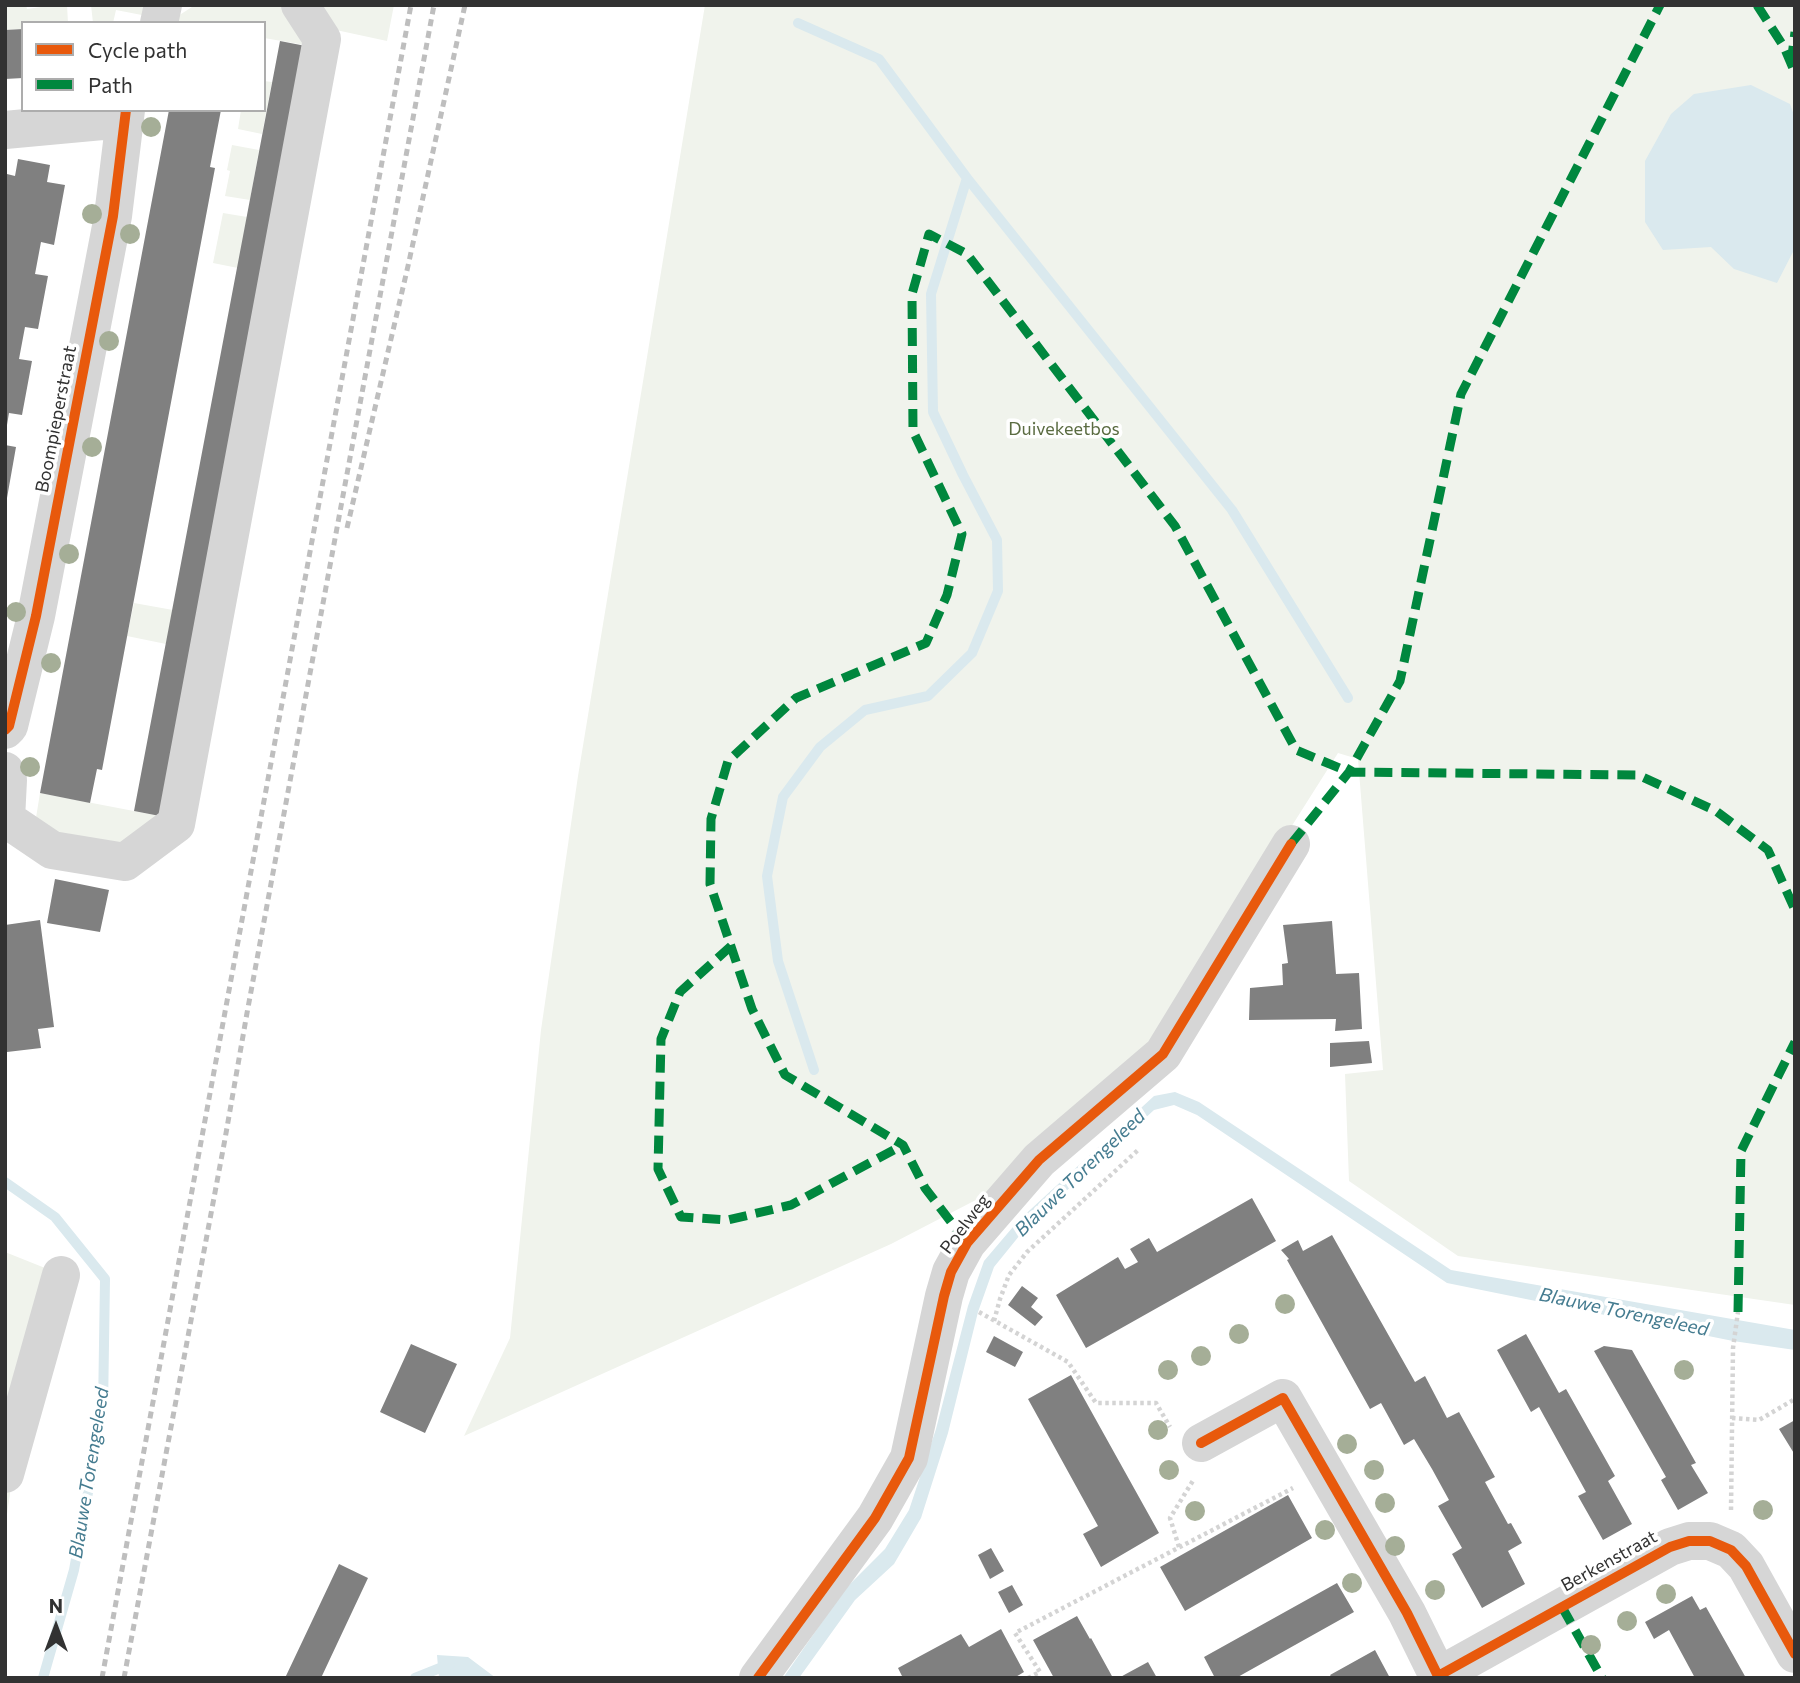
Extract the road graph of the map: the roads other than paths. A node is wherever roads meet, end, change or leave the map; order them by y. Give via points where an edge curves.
1 (300, 5) edge
2 (125, 114) edge
3 (5, 130) edge
4 (5, 730) edge
5 (5, 771) edge
6 (6, 819) edge
7 (1291, 844) dead end
8 (61, 1275) dead end
9 (1192, 1447) road end
10 (5, 1474) edge
11 (1795, 1654) edge
12 (1438, 1677) edge
13 (758, 1678) edge

1 - 6 street via 322,39 176,824 125,862 52,850
2 - 3 street
2 - 4 street, Boompieperstraat via 113,216 38,603
5 - 6 street
7 - 13 street, Poelweg via 1163,1054 1038,1160 967,1243 943,1296 909,1458 875,1518
8 - 10 street
9 - 12 street, Berkenstraat via 1283,1398
11 - 12 street, Berkenstraat via 1746,1566 1731,1550 1710,1541 1689,1541 1670,1547

